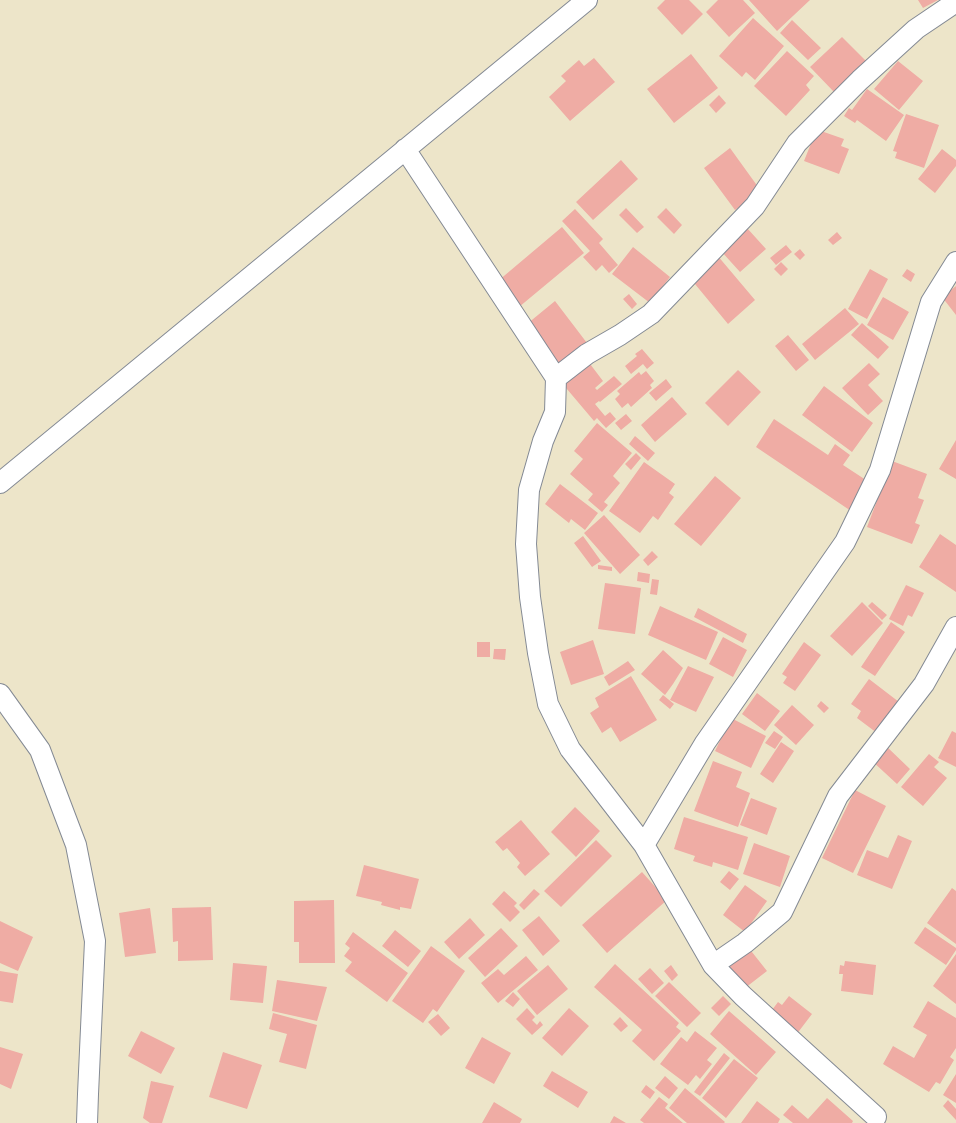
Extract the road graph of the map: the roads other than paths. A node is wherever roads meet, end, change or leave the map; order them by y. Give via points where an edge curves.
1 (586, 0) edge
2 (956, 2) edge
3 (405, 149) junction
4 (956, 262) edge
5 (556, 378) junction
6 (0, 483) edge
7 (956, 627) edge
8 (0, 694) edge
9 (644, 845) junction
10 (714, 965) junction
11 (877, 1121) edge
12 (87, 1123) edge

1 - 3 street
2 - 5 street via 916,29 797,143 755,206 651,314 587,354
3 - 5 street
3 - 6 street
4 - 9 street via 931,302 880,470 845,542 705,743
5 - 9 street via 554,412 529,490 526,544 538,653 548,704 570,750
7 - 10 street via 924,684 838,796 782,912
8 - 12 street via 40,750 76,845 95,941
9 - 10 street
10 - 11 street

